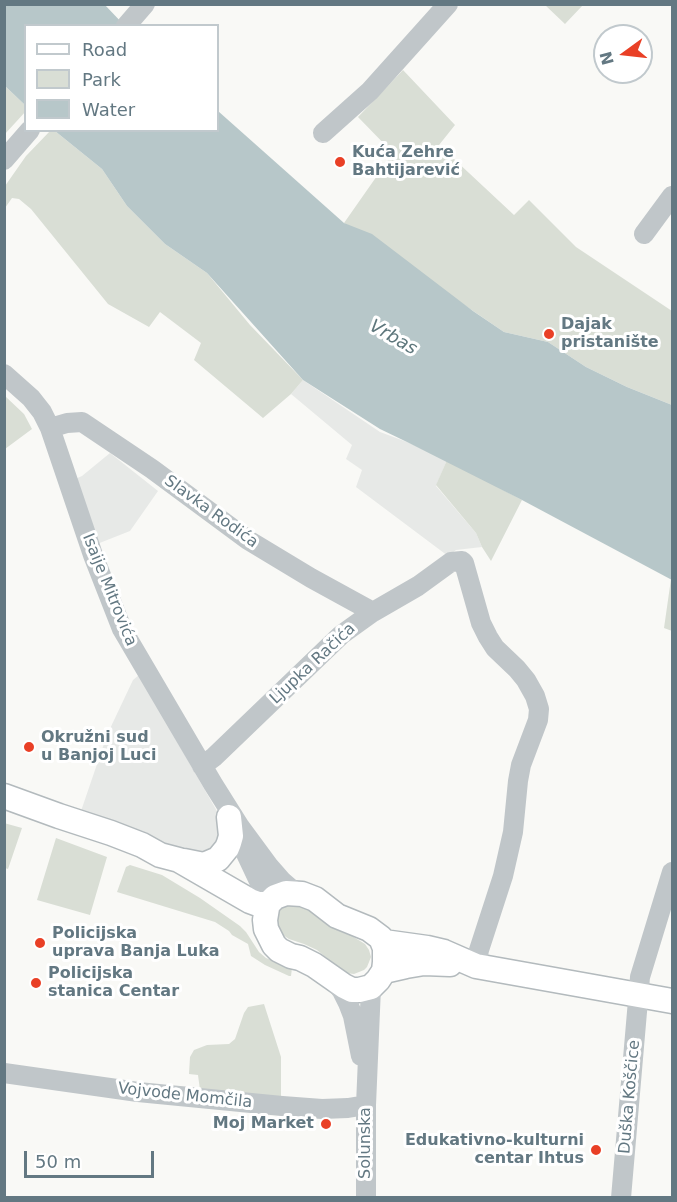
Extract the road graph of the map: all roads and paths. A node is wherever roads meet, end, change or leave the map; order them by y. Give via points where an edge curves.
1 (145, 4) edge
2 (448, 4) edge
3 (128, 24) edge
4 (28, 132) edge
5 (322, 133) dead end
6 (10, 153) edge
7 (672, 196) edge
8 (644, 234) dead end
9 (4, 364) edge
10 (4, 374) edge
11 (22, 388) junction
12 (50, 428) junction
13 (373, 612) junction
14 (202, 766) junction
15 (213, 784) junction
16 (4, 796) edge
17 (229, 817) junction
18 (170, 858) junction
19 (672, 872) edge
20 (297, 894) junction
21 (268, 904) junction
22 (269, 938) junction
23 (384, 942) junction
24 (473, 965) junction
25 (330, 976) junction
26 (377, 979) junction
27 (640, 996) junction
28 (672, 1000) edge
29 (4, 1073) edge
30 (366, 1096) junction
31 (366, 1197) edge
32 (621, 1197) edge

1 - 3 street
2 - 5 street via 370,91
4 - 6 street
7 - 8 street
9 - 11 street, Isaije Mitrovića
10 - 11 street, Isaije Mitrovića
11 - 12 street, Isaije Mitrovića
12 - 13 street, Slavka Rodića via 82,422 248,540
12 - 14 street, Isaije Mitrovića via 122,629
13 - 14 street, Ljupka Račića via 341,635
13 - 24 street, Ljupka Račića via 459,560 464,563 488,637 526,680 539,709 521,765 506,865
14 - 15 street, Isaije Mitrovića
15 - 17 street, Isaije Mitrovića
15 - 20 street, Isaije Mitrovića via 268,865
16 - 18 main road
17 - 18 main road via 230,843 218,858 204,865
17 - 21 street, Isaije Mitrovića
18 - 21 main road via 250,901
18 - 22 main road
19 - 27 street, Duška Koščice via 640,977
20 - 21 main road via 286,893
20 - 23 main road via 315,899 337,916 369,929
21 - 22 main road via 265,920
22 - 25 main road via 279,950
23 - 24 main road via 444,952
23 - 26 main road via 386,954
24 - 26 main road via 424,963
24 - 27 main road
25 - 26 main road via 352,990
25 - 30 street, Solunska via 353,1016
26 - 30 street, Solunska
27 - 28 main road
27 - 32 street, Duška Koščice
29 - 30 street, Vojvode Momčila via 138,1092 282,1106 339,1109
30 - 31 street, Solunska

